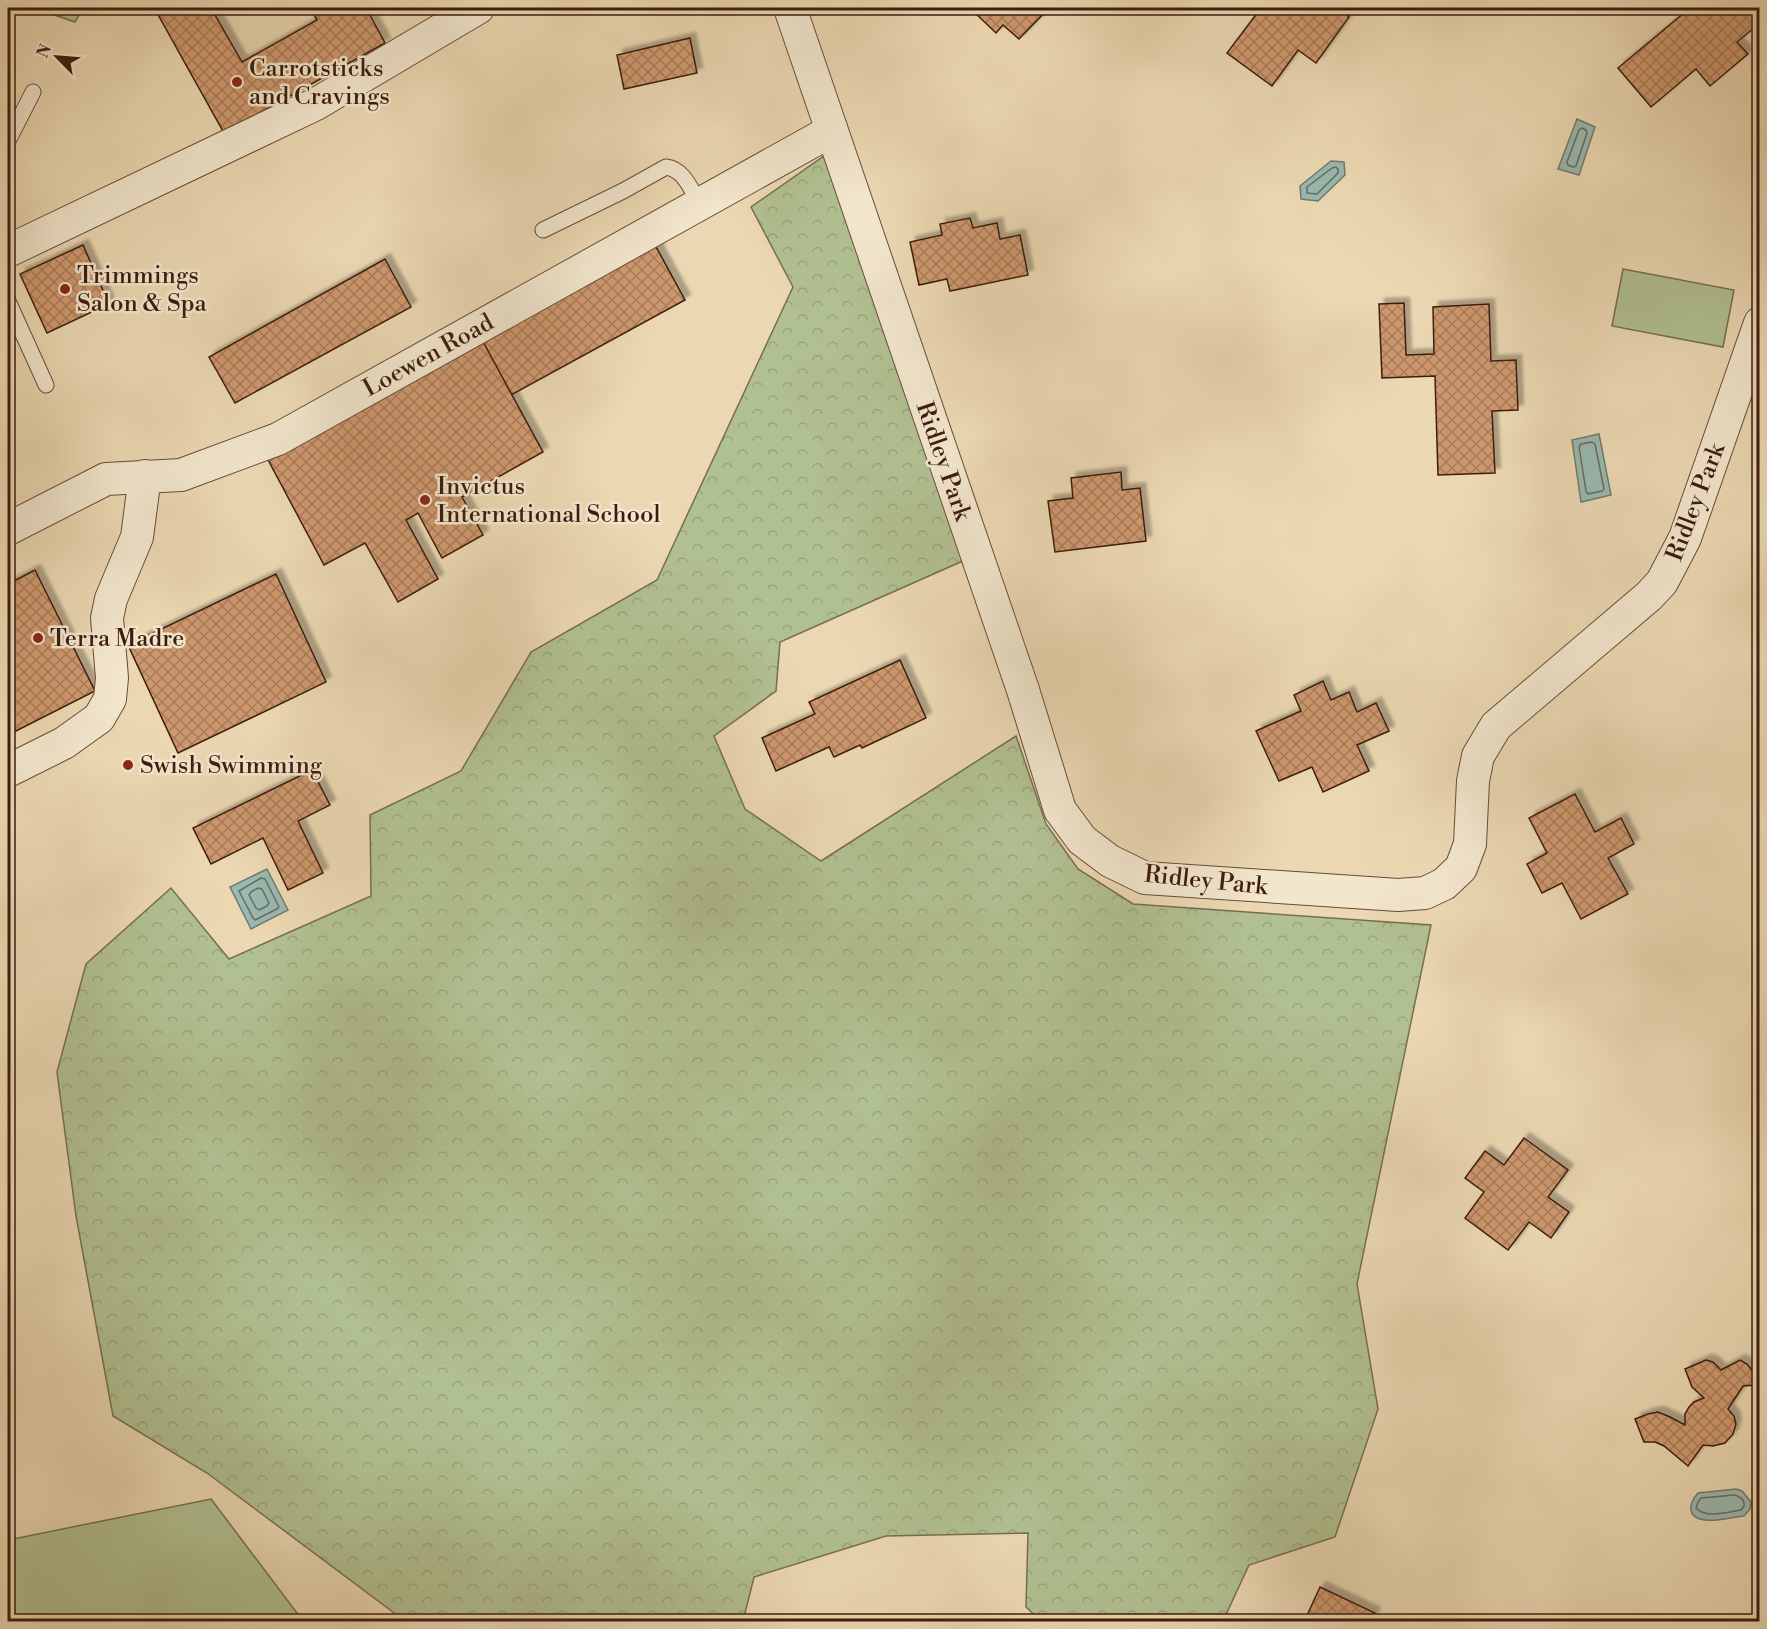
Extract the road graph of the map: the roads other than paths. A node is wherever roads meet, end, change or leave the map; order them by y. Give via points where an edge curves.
1 (478, 8) edge
2 (790, 8) edge
3 (33, 92) dead end
4 (831, 131) junction
5 (8, 141) edge
6 (700, 204) junction
7 (543, 230) dead end
8 (8, 251) edge
9 (8, 301) edge
10 (1760, 323) edge
11 (46, 385) dead end
12 (145, 476) junction
13 (8, 529) edge
14 (8, 771) edge

1 - 8 street via 316,104
2 - 4 street, Ridley Park
3 - 5 lane
4 - 6 street, Loewen Road
4 - 10 street, Ridley Park via 1023,690 1060,810 1082,840 1110,861 1145,878 1398,895 1425,892 1444,884 1461,868 1470,844 1478,756 1496,726 1649,596 1673,563
6 - 7 lane via 680,172 666,167
6 - 12 street, Loewen Road via 278,439 181,475
9 - 11 lane
12 - 13 street, Loewen Road via 106,478
12 - 14 street via 137,537 107,618 110,699 99,718 64,743

